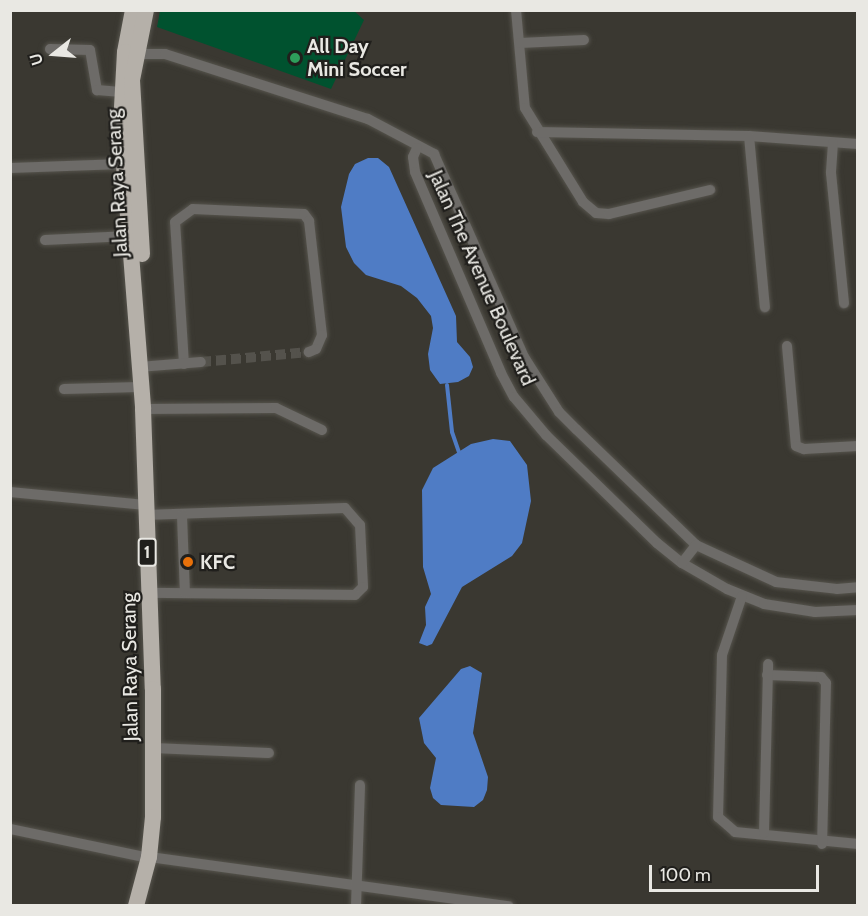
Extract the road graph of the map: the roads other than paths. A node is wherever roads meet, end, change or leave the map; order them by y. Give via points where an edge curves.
1 (133, 10) edge
2 (146, 10) edge
3 (516, 10) edge
4 (584, 40) dead end
5 (520, 43) junction
6 (50, 49) dead end
7 (130, 53) junction
8 (121, 92) junction
9 (537, 132) junction
10 (748, 136) junction
11 (833, 143) junction
12 (858, 144) edge
13 (417, 148) junction
14 (123, 164) junction
15 (10, 168) edge
16 (710, 190) dead end
17 (129, 236) junction
18 (45, 240) dead end
19 (844, 303) dead end
20 (765, 307) dead end
21 (787, 346) dead end
22 (309, 352) dead end
23 (139, 360) junction
24 (201, 362) tunnel mouth
25 (184, 364) junction
26 (140, 387) junction
27 (64, 390) dead end
28 (142, 409) junction
29 (321, 430) dead end
30 (858, 446) edge
31 (10, 492) edge
32 (145, 510) junction
33 (182, 516) junction
34 (696, 544) junction
35 (682, 563) junction
36 (858, 587) edge
37 (150, 593) junction
38 (184, 593) junction
39 (742, 596) junction
40 (858, 610) edge
41 (153, 749) junction
42 (269, 753) dead end
43 (360, 785) dead end
44 (10, 829) edge
45 (764, 832) junction
46 (822, 843) junction
47 (858, 844) edge
48 (144, 856) junction
49 (358, 886) junction
50 (485, 904) edge
51 (128, 906) edge
52 (136, 906) edge
53 (356, 906) edge
54 (509, 906) edge

1 - 7 highway, Jalan Raya Serang / 1
2 - 7 highway, Jalan Raya Serang / 1
3 - 5 street
4 - 5 street
5 - 9 street via 522,94
6 - 8 street via 90,50 97,90
7 - 8 highway, Jalan Raya Serang / 1
7 - 13 street, Jalan The Avenue Boulevard via 165,54 368,119 396,132
7 - 23 highway, Jalan Raya Serang / 1 via 146,318
8 - 14 highway, Jalan Raya Serang / 1
9 - 10 street
9 - 16 street via 583,202 596,213 609,214
10 - 11 street
10 - 20 street
11 - 12 street
11 - 19 street via 831,173
13 - 34 street, Jalan The Avenue Boulevard via 440,159 524,357 542,388 571,424
13 - 35 street, Jalan The Avenue Boulevard via 413,157 415,172 514,397 589,479
14 - 15 street
14 - 17 highway, Jalan Raya Serang / 1
17 - 18 street
17 - 23 highway, Jalan Raya Serang / 1
21 - 30 street via 796,446
22 - 25 street via 316,349 322,335 309,221 304,214 193,209 175,222
23 - 25 street
23 - 26 highway, Jalan Raya Serang / 1
24 - 25 street
26 - 27 street
26 - 28 highway, Jalan Raya Serang / 1
28 - 29 street via 260,406 285,411
28 - 32 highway, Jalan Raya Serang / 1
31 - 32 street
32 - 33 street
32 - 37 highway, Jalan Raya Serang / 1
33 - 38 street
33 - 38 street via 345,508 360,525 363,587 346,598
34 - 35 street
34 - 36 street, Jalan The Avenue Boulevard via 776,582 837,589
35 - 39 street, Jalan The Avenue Boulevard
37 - 38 street
37 - 41 highway, Jalan Raya Serang / 1
39 - 40 street, Jalan The Avenue Boulevard via 764,604 815,612
39 - 45 street via 722,656 718,817 735,832
41 - 42 street
41 - 48 highway, Jalan Raya Serang
43 - 49 street
44 - 48 street
45 - 46 street
45 - 46 street via 768,670 821,677 826,683
46 - 47 street
48 - 49 street
48 - 51 highway
48 - 52 highway
49 - 50 street
49 - 53 street
50 - 54 street

